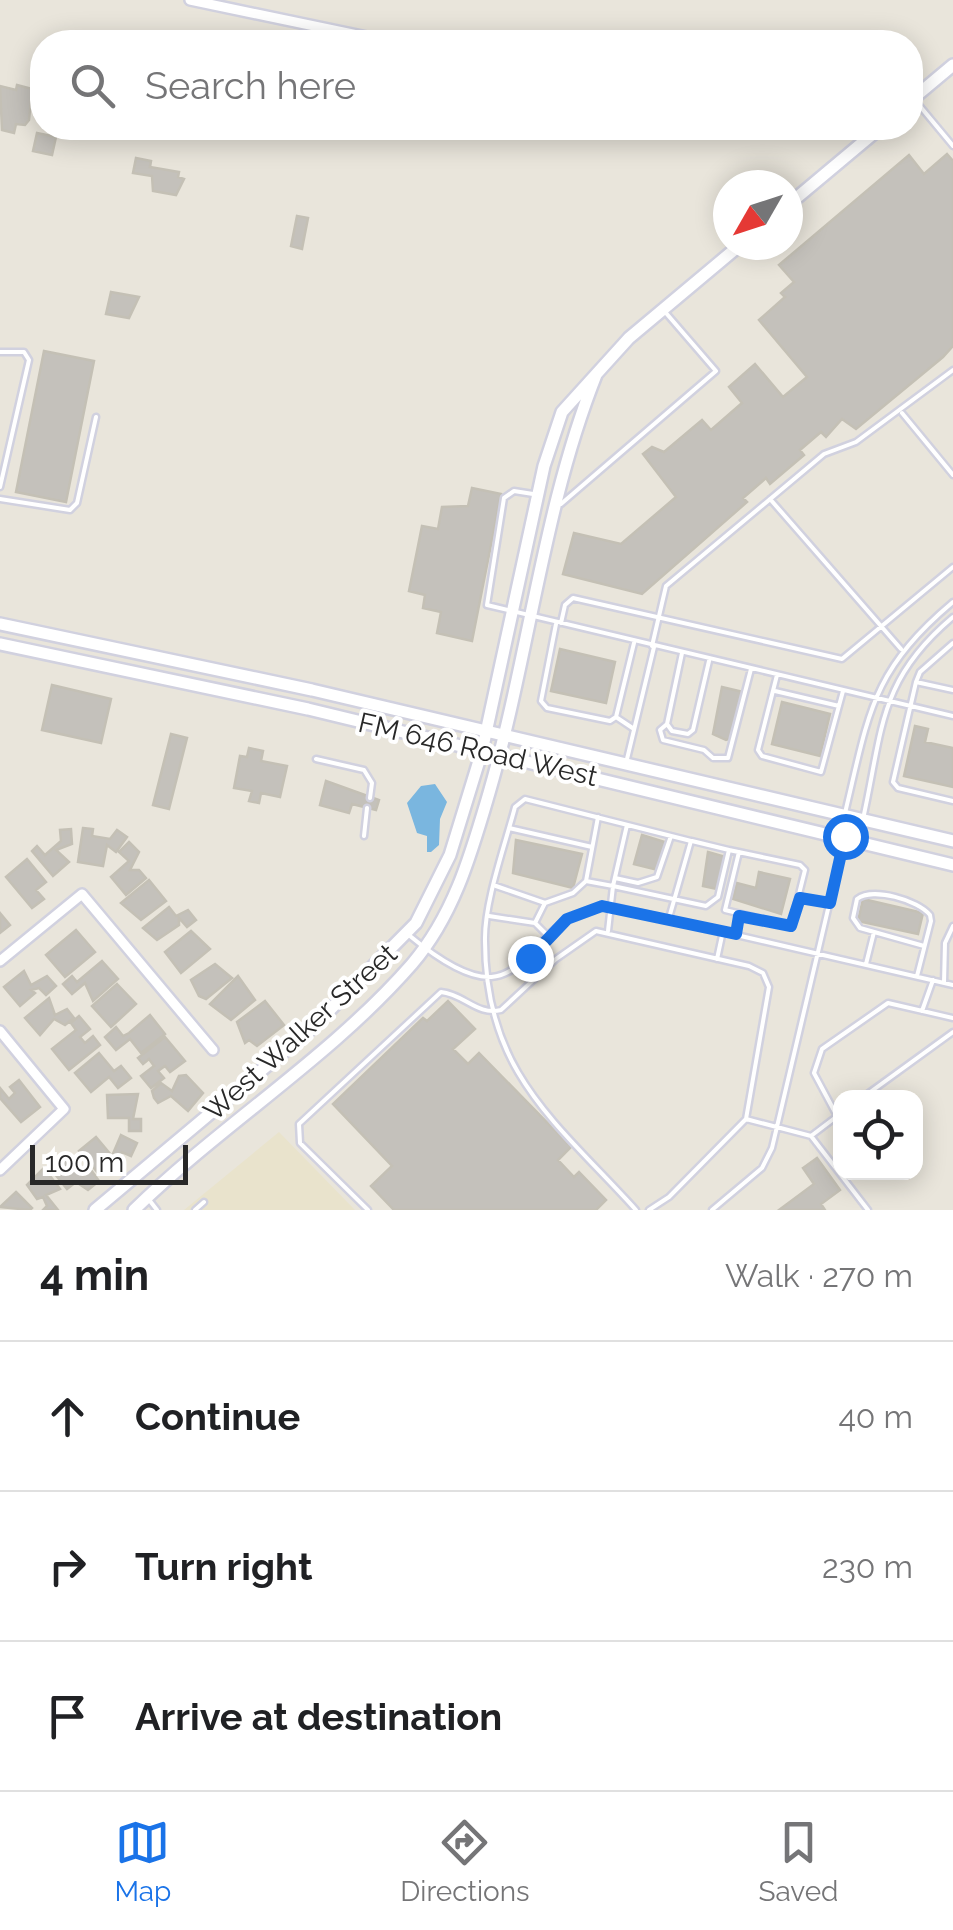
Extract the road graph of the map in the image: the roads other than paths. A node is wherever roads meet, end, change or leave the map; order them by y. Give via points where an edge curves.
1 (190, 0) edge
2 (334, 30) edge
3 (953, 65) edge
4 (923, 91) edge
5 (923, 112) edge
6 (866, 140) edge
7 (953, 146) edge
8 (803, 192) edge
9 (722, 260) edge
10 (663, 310) junction
11 (0, 352) edge
12 (600, 367) junction
13 (953, 370) edge
14 (902, 412) junction
15 (96, 417) dead end
16 (953, 475) edge
17 (0, 487) edge
18 (538, 495) junction
19 (0, 499) edge
20 (770, 499) junction
21 (558, 504) junction
22 (953, 567) edge
23 (953, 602) edge
24 (512, 612) junction
25 (953, 617) edge
26 (532, 618) junction
27 (658, 618) junction
28 (0, 624) edge
29 (558, 624) junction
30 (882, 627) junction
31 (635, 642) junction
32 (953, 643) edge
33 (0, 644) edge
34 (653, 646) junction
35 (901, 649) junction
36 (682, 653) junction
37 (709, 659) junction
38 (751, 668) junction
39 (777, 675) junction
40 (916, 682) junction
41 (842, 690) junction
42 (953, 690) edge
43 (773, 691) junction
44 (875, 698) junction
45 (888, 701) junction
46 (839, 706) junction
47 (911, 706) junction
48 (953, 716) edge
49 (616, 717) junction
50 (667, 724) junction
51 (634, 729) junction
52 (488, 732) junction
53 (504, 736) junction
54 (482, 751) junction
55 (500, 754) junction
56 (316, 759) dead end
57 (626, 764) junction
58 (370, 798) dead end
59 (953, 801) edge
60 (367, 808) dead end
61 (844, 815) junction
62 (598, 817) junction
63 (863, 818) junction
64 (627, 825) junction
65 (510, 828) junction
66 (364, 836) dead end
67 (672, 836) junction
68 (845, 836) junction
69 (691, 841) junction
70 (953, 841) edge
71 (592, 847) junction
72 (729, 850) junction
73 (739, 852) junction
74 (953, 865) edge
75 (615, 878) junction
76 (586, 881) junction
77 (496, 886) junction
78 (613, 886) junction
79 (800, 898) junction
80 (674, 899) junction
81 (545, 903) junction
82 (830, 903) junction
83 (611, 906) junction
84 (490, 916) junction
85 (739, 916) junction
86 (669, 918) junction
87 (535, 923) junction
88 (953, 926) edge
89 (608, 931) junction
90 (723, 931) junction
91 (874, 932) junction
92 (736, 934) junction
93 (408, 935) junction
94 (548, 936) junction
95 (924, 946) junction
96 (424, 948) junction
97 (818, 953) junction
98 (717, 958) junction
99 (0, 961) edge
100 (866, 964) junction
101 (946, 964) junction
102 (953, 966) edge
103 (916, 976) junction
104 (489, 977) junction
105 (933, 980) junction
106 (944, 982) junction
107 (953, 985) edge
108 (922, 1011) junction
109 (492, 1012) junction
110 (953, 1018) edge
111 (0, 1031) edge
112 (953, 1032) edge
113 (213, 1050) dead end
114 (873, 1090) edge
115 (833, 1105) edge
116 (746, 1119) junction
117 (833, 1120) edge
118 (774, 1127) junction
119 (812, 1136) junction
120 (0, 1170) edge
121 (147, 1197) junction
122 (204, 1202) dead end
123 (95, 1210) edge
124 (134, 1210) edge
125 (157, 1210) edge
126 (195, 1210) edge
127 (368, 1210) edge
128 (636, 1210) edge
129 (649, 1210) edge
130 (712, 1210) edge
131 (868, 1210) edge

1 - 2 street
3 - 4 street
5 - 7 lane
6 - 8 street
9 - 10 street, West Walker Street
10 - 12 street, West Walker Street
10 - 21 lane via 716,371
11 - 17 lane via 24,352 28,360
12 - 18 street, West Walker Street via 562,412
12 - 21 street, West Walker Street via 580,415
13 - 14 lane
14 - 16 lane
14 - 20 lane via 824,454
15 - 19 lane via 70,510
18 - 21 lane
18 - 24 street, West Walker Street
18 - 24 lane via 514,491 504,498 484,601
20 - 27 lane via 666,586
20 - 30 lane
21 - 26 street, West Walker Street
22 - 30 lane
23 - 35 lane
24 - 26 lane
24 - 52 street, West Walker Street
25 - 45 lane via 917,650
26 - 29 lane
26 - 53 street, West Walker Street
27 - 29 lane via 573,598
27 - 30 lane via 842,659
27 - 34 lane
28 - 52 street, FM 646 Road West
29 - 31 lane
29 - 49 lane via 542,701 547,708
30 - 35 lane
31 - 34 lane
31 - 49 lane
32 - 40 lane
33 - 54 street, FM 646 Road West
34 - 36 lane
34 - 51 lane
35 - 44 lane
36 - 37 lane
36 - 50 lane
37 - 38 lane
37 - 50 lane via 693,730 672,731
38 - 39 lane
38 - 50 lane via 728,758 664,740 660,730
39 - 41 lane
39 - 43 lane
40 - 42 lane
40 - 47 lane
41 - 44 lane
41 - 46 lane
43 - 46 lane
43 - 46 lane via 758,750 821,772
44 - 45 lane
44 - 61 lane
45 - 47 lane
45 - 63 lane
47 - 48 lane
47 - 59 lane via 894,786
49 - 51 lane
51 - 57 lane
52 - 53 street, FM 646 Road West
52 - 54 street, West Walker Street
53 - 55 street, West Walker Street
53 - 57 street, FM 646 Road West
54 - 55 street, FM 646 Road West
54 - 93 street, West Walker Street via 450,854
55 - 68 street, FM 646 Road West
55 - 96 street, West Walker Street via 466,872
56 - 58 lane via 364,770 372,783
57 - 61 street, FM 646 Road West
60 - 66 lane
61 - 63 street, FM 646 Road West
62 - 64 lane
62 - 65 lane via 524,799 514,807
62 - 71 lane
63 - 70 street, FM 646 Road West
64 - 67 lane
64 - 75 lane
65 - 71 lane
65 - 77 lane
67 - 69 lane
67 - 75 lane via 662,873 652,881
68 - 74 street, FM 646 Road West
68 - 82 lane
69 - 72 lane
69 - 80 lane
71 - 76 lane
72 - 73 lane
72 - 80 lane via 713,904
73 - 79 lane via 806,870
73 - 85 lane via 726,906
75 - 78 lane
76 - 78 lane
76 - 81 lane
77 - 81 lane
77 - 84 lane
78 - 80 lane
78 - 83 lane
79 - 82 lane
79 - 85 lane via 794,923 786,926
80 - 86 lane
81 - 87 lane
82 - 97 lane
83 - 86 lane
83 - 89 lane
83 - 94 lane via 577,912
84 - 87 lane
84 - 104 lane via 484,938
85 - 92 lane
86 - 90 lane
87 - 94 lane
88 - 101 lane
89 - 98 lane
89 - 109 lane via 584,936
90 - 92 lane
90 - 98 lane
91 - 95 lane
91 - 95 lane via 853,918 863,894 925,908 931,921
91 - 100 lane
92 - 97 lane
93 - 96 lane
93 - 123 street, West Walker Street via 313,1027
94 - 104 lane via 518,968
95 - 103 lane
96 - 104 lane via 457,971
96 - 121 street, West Walker Street via 353,1022
97 - 100 lane
97 - 118 lane
98 - 116 lane via 763,973 769,986
99 - 113 street via 82,894
100 - 103 lane
101 - 102 lane
101 - 106 lane
103 - 105 lane
104 - 109 lane
105 - 106 lane
105 - 108 lane
106 - 107 lane
108 - 110 lane
108 - 115 lane via 879,1006 822,1049 814,1073
109 - 127 lane via 441,992 299,1124 300,1143
109 - 128 lane via 500,1044 538,1104
111 - 120 street via 64,1109
112 - 114 lane
116 - 118 lane
116 - 129 lane
117 - 119 lane
118 - 119 lane
118 - 130 lane via 762,1168
119 - 131 lane
121 - 124 street, West Walker Street
121 - 125 lane
122 - 126 lane

